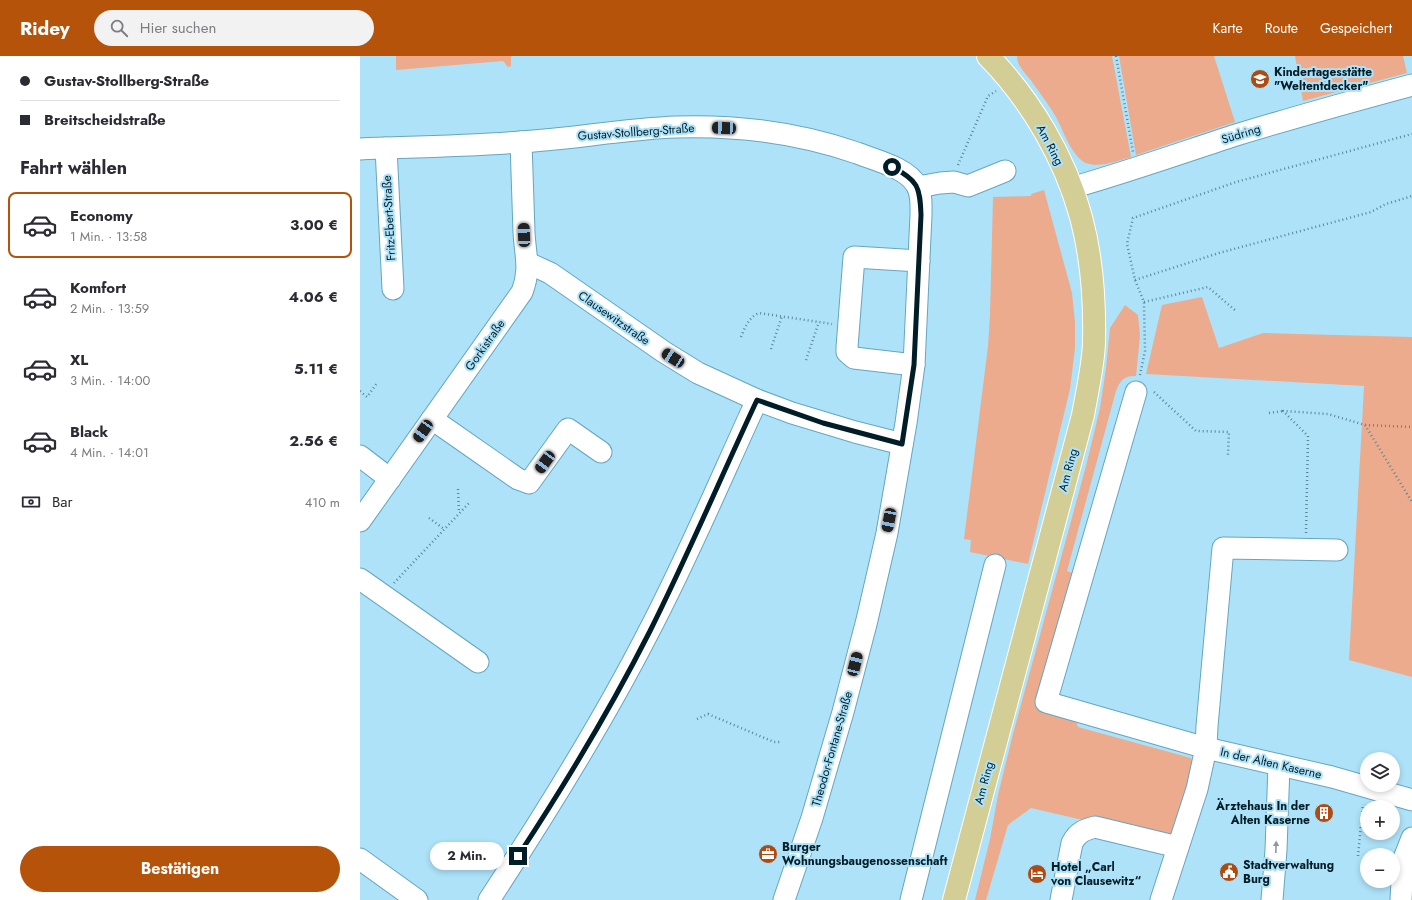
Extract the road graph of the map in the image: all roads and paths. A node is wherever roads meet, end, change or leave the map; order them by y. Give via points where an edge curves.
1 (988, 56) edge
2 (1116, 56) edge
3 (1010, 80) junction
4 (1412, 85) edge
5 (1412, 134) edge
6 (521, 142) junction
7 (386, 148) junction
8 (360, 149) edge
9 (955, 168) dead end
10 (1136, 168) junction
11 (1005, 171) dead end
12 (918, 187) junction
13 (1071, 188) junction
14 (1412, 196) edge
15 (919, 261) junction
16 (528, 263) junction
17 (1135, 280) junction
18 (393, 289) dead end
19 (1144, 302) junction
20 (1236, 311) dead end
21 (782, 316) junction
22 (818, 322) junction
23 (849, 327) junction
24 (741, 337) dead end
25 (772, 349) dead end
26 (806, 360) dead end
27 (914, 365) junction
28 (377, 383) dead end
29 (360, 391) edge
30 (1136, 392) junction
31 (757, 400) junction
32 (1283, 411) junction
33 (1269, 413) dead end
34 (432, 419) junction
35 (1365, 425) junction
36 (1412, 427) edge
37 (902, 444) junction
38 (600, 452) dead end
39 (1228, 455) dead end
40 (360, 456) edge
41 (390, 479) junction
42 (458, 490) dead end
43 (470, 502) dead end
44 (1412, 502) edge
45 (459, 514) junction
46 (429, 518) dead end
47 (360, 521) edge
48 (444, 529) junction
49 (1306, 549) junction
50 (1337, 550) dead end
51 (995, 565) dead end
52 (360, 579) edge
53 (383, 595) junction
54 (478, 662) dead end
55 (697, 719) dead end
56 (780, 742) dead end
57 (1206, 748) junction
58 (1279, 765) junction
59 (1412, 800) edge
60 (1360, 838) edge
61 (1412, 838) edge
62 (1178, 847) junction
63 (1358, 856) dead end
64 (360, 859) edge
65 (417, 900) edge
66 (489, 900) edge
67 (784, 900) edge
68 (911, 900) edge
69 (954, 900) edge
70 (1060, 900) edge
71 (1161, 900) edge
72 (1272, 900) edge
73 (1401, 900) edge

1 - 3 main road, Am Ring
2 - 10 path
3 - 9 path via 988,96
3 - 13 main road, Am Ring via 1044,130
4 - 10 street, Südring via 1244,133
5 - 17 path via 1236,182 1132,218 1127,244
6 - 7 street, Gustav-Stollberg-Straße
6 - 12 street, Gustav-Stollberg-Straße via 675,127 765,131 824,143 879,161 901,171
6 - 16 street, Gorkistraße via 524,235
7 - 8 street, Gustav-Stollberg-Straße
7 - 18 street, Fritz-Ebert-Straße
10 - 13 street, Südring
11 - 12 street via 968,186 954,182
12 - 15 street, Theodor-Fontane-Straße via 921,198
13 - 69 main road, Am Ring via 1081,217 1092,287 1094,345 1089,380 1083,415
14 - 17 path via 1371,212 1226,251
15 - 23 street via 854,257
15 - 27 street, Theodor-Fontane-Straße
16 - 31 street, Clausewitzstraße via 550,273 682,364
16 - 34 street, Gorkistraße via 522,292
17 - 19 path
19 - 20 path via 1208,287
19 - 30 path via 1145,351
21 - 22 path
21 - 24 path via 759,312 746,324
21 - 25 path
22 - 23 path
22 - 26 path
23 - 27 street via 847,352 854,358
27 - 37 street, Theodor-Fontane-Straße
28 - 29 path via 367,397
30 - 39 path via 1155,392 1196,431 1229,432
30 - 57 street via 1046,702
31 - 37 street, Clausewitzstraße via 823,423
31 - 66 street via 672,586 624,679 553,802
32 - 33 path
32 - 35 path via 1328,414
32 - 49 path via 1308,436
34 - 38 street via 518,479 529,483 568,429
34 - 41 street, Gorkistraße
35 - 36 path
35 - 44 path
37 - 67 street, Theodor-Fontane-Straße via 885,540 867,620 812,818
40 - 41 street
41 - 47 street, Gorkistraße
42 - 45 path
43 - 45 path
45 - 48 path
46 - 48 path
48 - 53 path
49 - 50 street
49 - 57 street via 1223,548
51 - 68 street
52 - 53 street
53 - 54 street
55 - 56 path via 708,714 774,742
57 - 58 street, In der Alten Kaserne
57 - 62 street, In der Alten Kaserne via 1197,790
58 - 59 street, In der Alten Kaserne
72 -> 58 street
60 - 63 path
61 - 73 street via 1403,861
62 - 70 street via 1095,826 1084,829 1077,834 1072,843
62 - 71 street, In der Alten Kaserne
64 - 65 street

